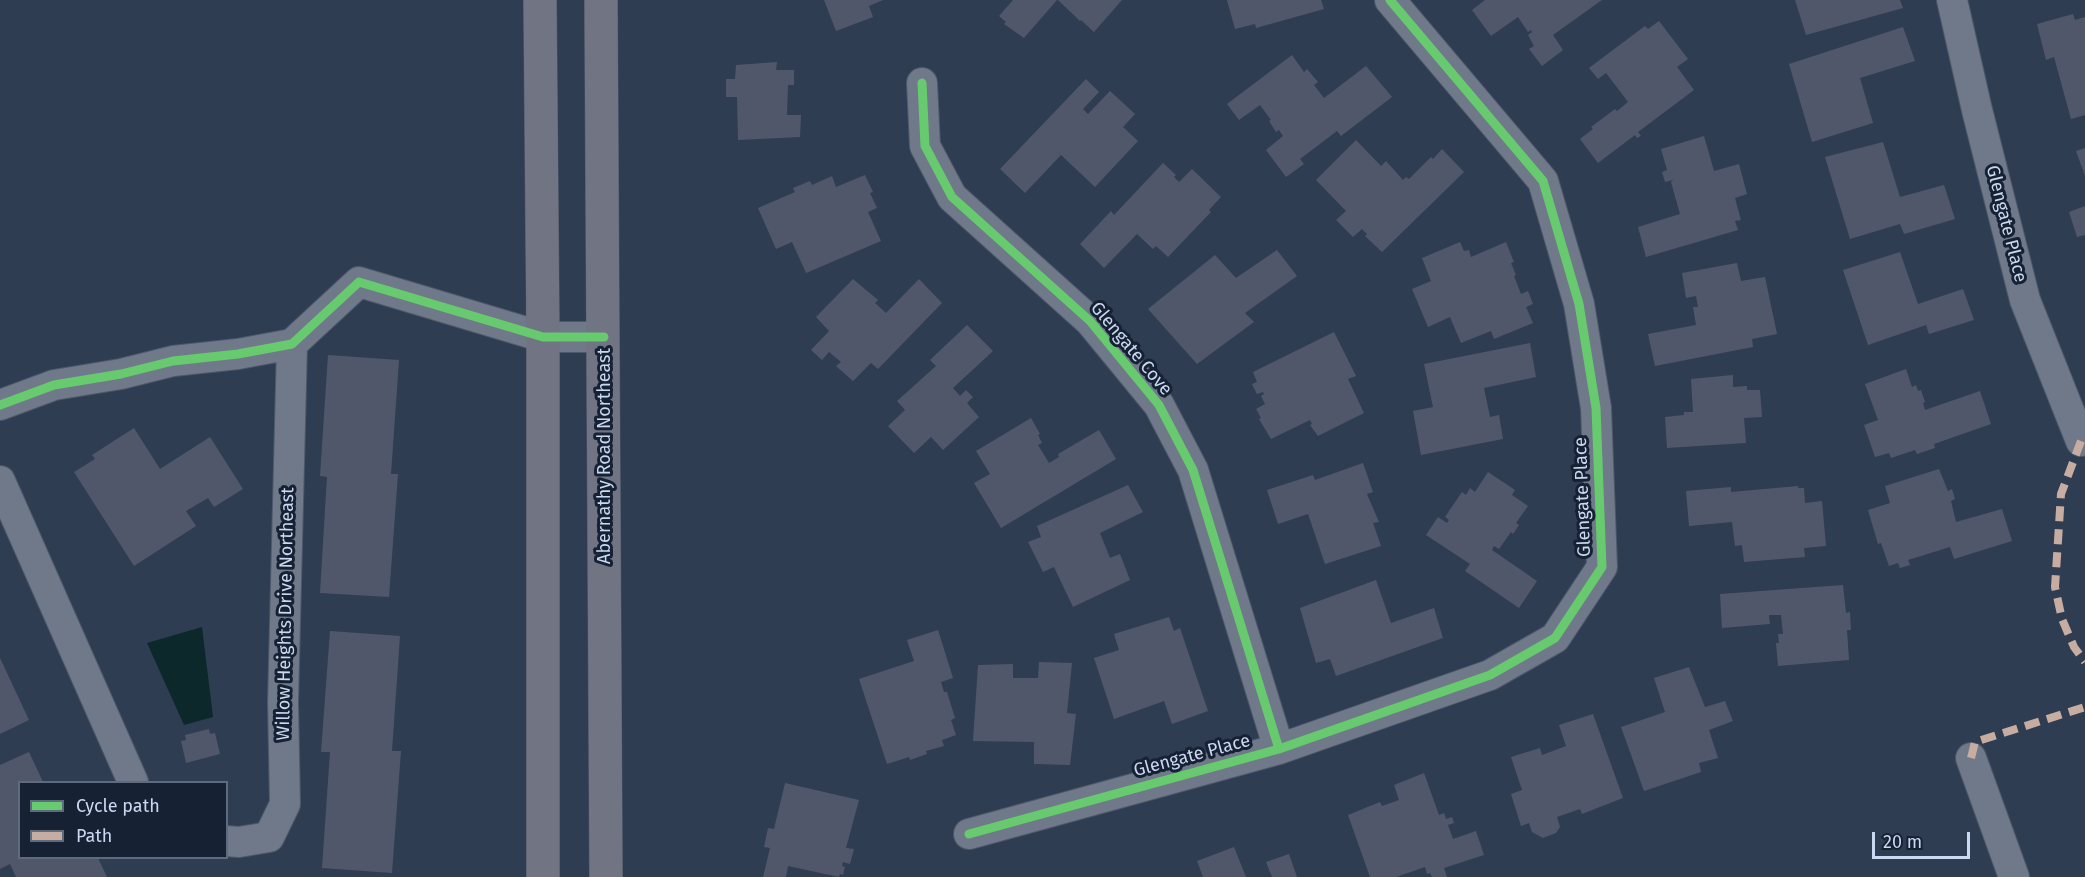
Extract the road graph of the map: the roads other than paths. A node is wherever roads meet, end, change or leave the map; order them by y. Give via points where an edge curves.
1 (540, 0) edge
2 (601, 0) edge
3 (1390, 0) edge
4 (1953, 0) edge
5 (922, 83) dead end
6 (543, 337) junction
7 (604, 337) junction
8 (292, 344) junction
9 (0, 405) edge
10 (2081, 441) dead end
11 (0, 481) edge
12 (1279, 749) junction
13 (1971, 758) dead end
14 (132, 781) edge
15 (969, 834) dead end
16 (228, 841) edge
17 (543, 877) edge
18 (606, 877) edge
19 (2014, 877) edge

1 - 6 main road
2 - 7 main road, Abernathy Road Northeast
3 - 12 street, Glengate Place via 1543,181 1579,304 1596,408 1602,567 1555,638 1490,675
4 - 10 street, Glengate Place via 2025,300
5 - 12 street, Glengate Cove via 925,146 952,197 1090,321 1163,414 1193,470
6 - 7 street
6 - 8 street via 359,282
6 - 17 main road
7 - 18 main road, Abernathy Road Northeast
8 - 9 street via 173,361 54,385
8 - 16 street, Willow Heights Drive Northeast via 283,702 285,804 269,837
11 - 14 street
12 - 15 street, Glengate Place
13 - 19 street

